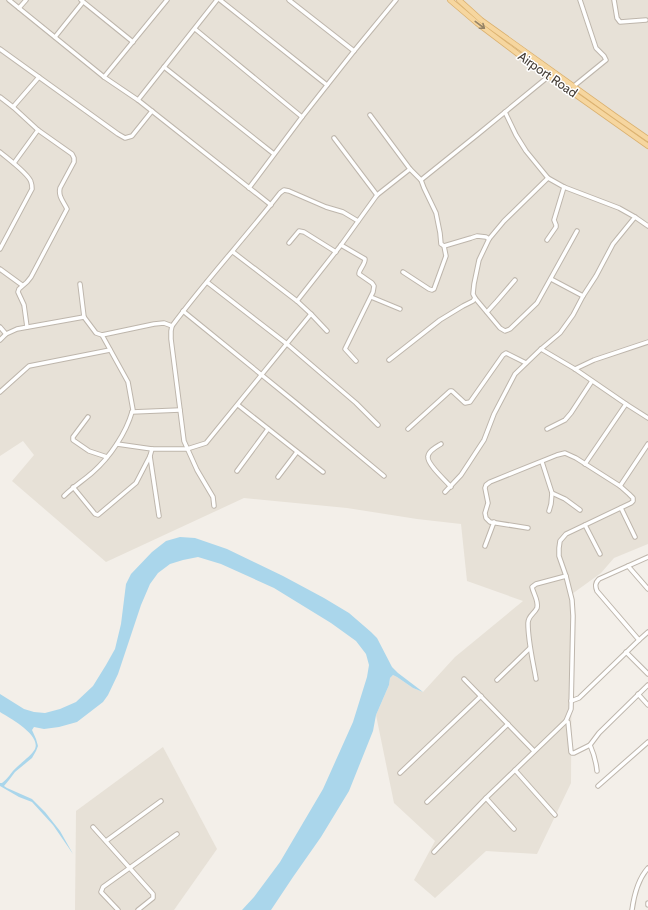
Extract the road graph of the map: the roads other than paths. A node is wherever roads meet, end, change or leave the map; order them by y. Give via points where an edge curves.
1 (9, 0) edge
2 (26, 0) edge
3 (167, 0) edge
4 (217, 0) edge
5 (220, 0) edge
6 (290, 0) edge
7 (396, 0) edge
8 (450, 0) edge
9 (459, 0) edge
10 (580, 0) edge
11 (614, 0) edge
12 (82, 1) edge
13 (19, 8) junction
14 (646, 20) dead end
15 (195, 28) junction
16 (55, 37) junction
17 (133, 42) junction
18 (0, 49) edge
19 (354, 51) junction
20 (164, 67) junction
21 (550, 76) junction
22 (39, 77) junction
23 (104, 77) junction
24 (327, 85) junction
25 (574, 86) junction
26 (0, 97) edge
27 (138, 100) junction
28 (13, 107) junction
29 (152, 111) junction
30 (505, 112) junction
31 (370, 115) dead end
32 (302, 117) junction
33 (38, 130) junction
34 (334, 138) dead end
35 (648, 139) edge
36 (648, 146) edge
37 (274, 154) junction
38 (1, 155) edge
39 (14, 163) junction
40 (410, 169) junction
41 (548, 178) junction
42 (421, 180) junction
43 (564, 187) junction
44 (249, 188) junction
45 (377, 195) junction
46 (271, 205) junction
47 (635, 217) junction
48 (358, 221) junction
49 (648, 226) edge
50 (577, 231) dead end
51 (489, 239) junction
52 (547, 240) dead end
53 (289, 243) dead end
54 (341, 245) junction
55 (444, 246) junction
56 (0, 249) edge
57 (233, 252) junction
58 (336, 252) junction
59 (0, 269) edge
60 (403, 272) dead end
61 (550, 279) junction
62 (515, 280) dead end
63 (207, 282) junction
64 (80, 284) dead end
65 (22, 285) junction
66 (583, 296) junction
67 (371, 297) junction
68 (475, 298) junction
69 (297, 301) junction
70 (400, 309) dead end
71 (183, 311) junction
72 (487, 312) junction
73 (311, 314) junction
74 (84, 317) junction
75 (172, 326) junction
76 (0, 327) edge
77 (27, 327) junction
78 (327, 331) dead end
79 (6, 334) junction
80 (102, 335) junction
81 (0, 340) edge
82 (648, 342) edge
83 (287, 344) junction
84 (541, 349) junction
85 (110, 350) junction
86 (389, 360) dead end
87 (356, 361) dead end
88 (526, 363) junction
89 (575, 369) junction
90 (262, 375) junction
91 (592, 381) junction
92 (0, 392) edge
93 (626, 404) junction
94 (238, 405) junction
95 (180, 410) junction
96 (132, 412) junction
97 (88, 417) dead end
98 (648, 418) edge
99 (378, 425) dead end
100 (547, 428) dead end
101 (268, 429) junction
102 (408, 429) dead end
103 (117, 444) junction
104 (441, 444) dead end
105 (648, 444) edge
106 (152, 449) junction
107 (187, 449) junction
108 (297, 452) junction
109 (150, 456) junction
110 (107, 457) junction
111 (542, 462) junction
112 (585, 464) junction
113 (237, 471) dead end
114 (323, 472) dead end
115 (384, 476) dead end
116 (278, 477) dead end
117 (620, 486) junction
118 (73, 487) junction
119 (451, 487) junction
120 (445, 492) dead end
121 (552, 493) junction
122 (64, 496) dead end
123 (214, 506) dead end
124 (621, 508) junction
125 (580, 510) dead end
126 (549, 511) dead end
127 (159, 516) dead end
128 (494, 522) junction
129 (585, 525) junction
130 (528, 528) dead end
131 (634, 537) dead end
132 (485, 546) dead end
133 (600, 554) dead end
134 (648, 557) edge
135 (628, 566) junction
136 (566, 576) junction
137 (648, 589) edge
138 (648, 632) edge
139 (639, 640) junction
140 (530, 648) junction
141 (626, 652) junction
142 (648, 674) edge
143 (464, 679) dead end
144 (536, 679) dead end
145 (497, 680) dead end
146 (648, 685) edge
147 (638, 694) junction
148 (481, 696) junction
149 (571, 701) junction
150 (648, 705) edge
151 (566, 720) junction
152 (508, 724) junction
153 (648, 742) edge
154 (590, 745) junction
155 (534, 751) junction
156 (515, 770) junction
157 (597, 771) dead end
158 (400, 773) dead end
159 (598, 786) dead end
160 (486, 798) junction
161 (160, 801) dead end
162 (427, 802) dead end
163 (555, 815) dead end
164 (93, 827) dead end
165 (514, 829) dead end
166 (177, 834) dead end
167 (106, 840) junction
168 (434, 852) dead end
169 (130, 867) junction
170 (648, 868) edge
171 (118, 910) edge
172 (138, 910) edge
173 (632, 910) edge

1 - 13 street
2 - 13 street
3 - 17 street
4 - 15 street
5 - 24 street
6 - 19 street
7 - 19 street
8 -> 21 main road, Airport Road via 477,24
9 - 25 main road, Airport Road via 487,24
10 - 25 street via 596,48 606,60
11 - 14 street via 620,22
12 - 16 street
12 - 17 street
13 - 16 street
15 - 20 street
15 - 32 street
16 - 23 street
17 - 23 street
18 - 22 street
19 - 24 street
20 - 27 street
20 - 37 street
21 - 30 street
21 - 36 main road, Airport Road
22 - 28 street
22 - 29 street via 125,138 132,136
23 - 27 street
24 - 32 street
25 - 35 main road, Airport Road
26 - 28 street
27 - 29 street
28 - 33 street
29 - 44 street
30 - 41 street via 526,151
30 - 42 street
31 - 40 street
32 - 37 street
33 - 39 street
33 - 65 street via 72,154 74,162 59,192 67,210 31,277
34 - 45 street
37 - 44 street
38 - 39 street
39 - 56 street via 30,180 32,189
40 - 42 street
40 - 45 street
41 - 43 street
41 - 51 street
42 - 55 street via 436,213 441,244
43 - 47 street via 619,208
43 - 52 street via 554,220 556,227
44 - 46 street
45 - 48 street
46 - 48 street via 280,193 288,190 343,212
46 - 57 street
47 - 49 street
47 - 66 street via 613,244
48 - 54 street
50 - 61 street
51 - 55 street via 486,236 477,236
51 - 68 street via 479,260 474,284
53 - 58 street via 299,231
54 - 58 street
54 - 67 street via 365,259 359,274 374,286
55 - 60 street via 446,256 434,289 429,289
57 - 63 street
57 - 69 street
58 - 69 street
59 - 65 street
61 - 66 street
61 - 72 street via 537,303 510,329 505,331 500,328
62 - 72 street
63 - 71 street
63 - 83 street
64 - 74 street
65 - 77 street via 18,292 24,305
66 - 84 street via 560,333
67 - 70 street
67 - 87 street via 345,349
68 - 72 street
68 - 86 street via 440,320
69 - 73 street
71 - 75 street
71 - 90 street
73 - 78 street
73 - 83 street
74 - 77 street
74 - 80 street via 96,333
75 - 80 street via 164,323 154,324
75 - 95 street via 171,339
76 - 79 street
77 - 79 street
79 - 81 street
80 - 85 street
82 - 89 street
83 - 90 street
83 - 99 street
84 - 88 street
84 - 89 street
85 - 92 street via 29,366
85 - 96 street via 128,382
88 - 102 street via 506,353 502,355 470,402 465,403 452,391
88 - 119 street via 515,374 494,414 484,440 462,475
89 - 91 street
90 - 94 street
90 - 115 street
91 - 93 street
91 - 100 street via 565,420
93 - 98 street
93 - 112 street
94 - 101 street
94 - 107 street via 206,443
95 - 96 street
95 - 107 street
96 - 103 street
97 - 110 street via 73,440 89,451
101 - 108 street
101 - 113 street
103 - 106 street
103 - 110 street
104 - 119 street via 429,453 428,461
105 - 117 street
106 - 107 street
106 - 109 street
107 - 123 street via 213,497
108 - 114 street
108 - 116 street
109 - 118 street via 136,483 98,515
109 - 127 street
110 - 118 street
111 - 112 street via 556,455 565,454
111 - 121 street
111 - 128 street via 486,485 486,518
112 - 117 street
117 - 124 street via 633,498 631,503
118 - 122 street
119 - 120 street
121 - 125 street
121 - 126 street
124 - 129 street
124 - 131 street
128 - 130 street
128 - 132 street
129 - 133 street
129 - 136 street via 566,534 560,541 559,556
134 - 135 street
135 - 137 street
135 - 139 street via 600,579 595,586
136 - 140 street via 532,587 538,603 528,619
136 - 149 street via 573,616
138 - 139 street
139 - 141 street
140 - 144 street
140 - 145 street
141 - 142 street
141 - 149 street via 579,698
143 - 148 street
146 - 147 street
147 - 150 street
147 - 154 street
148 - 152 street
148 - 158 street
149 - 151 street via 571,709
151 - 154 street via 571,752
151 - 155 street
152 - 155 street
152 - 162 street
153 - 159 street
154 - 157 street
155 - 156 street
156 - 160 street
156 - 163 street
160 - 165 street
160 - 168 street
161 - 167 street
164 - 167 street
166 - 169 street
167 - 169 street
169 - 171 street via 101,890
169 - 172 street via 153,896
170 - 173 street via 640,878

